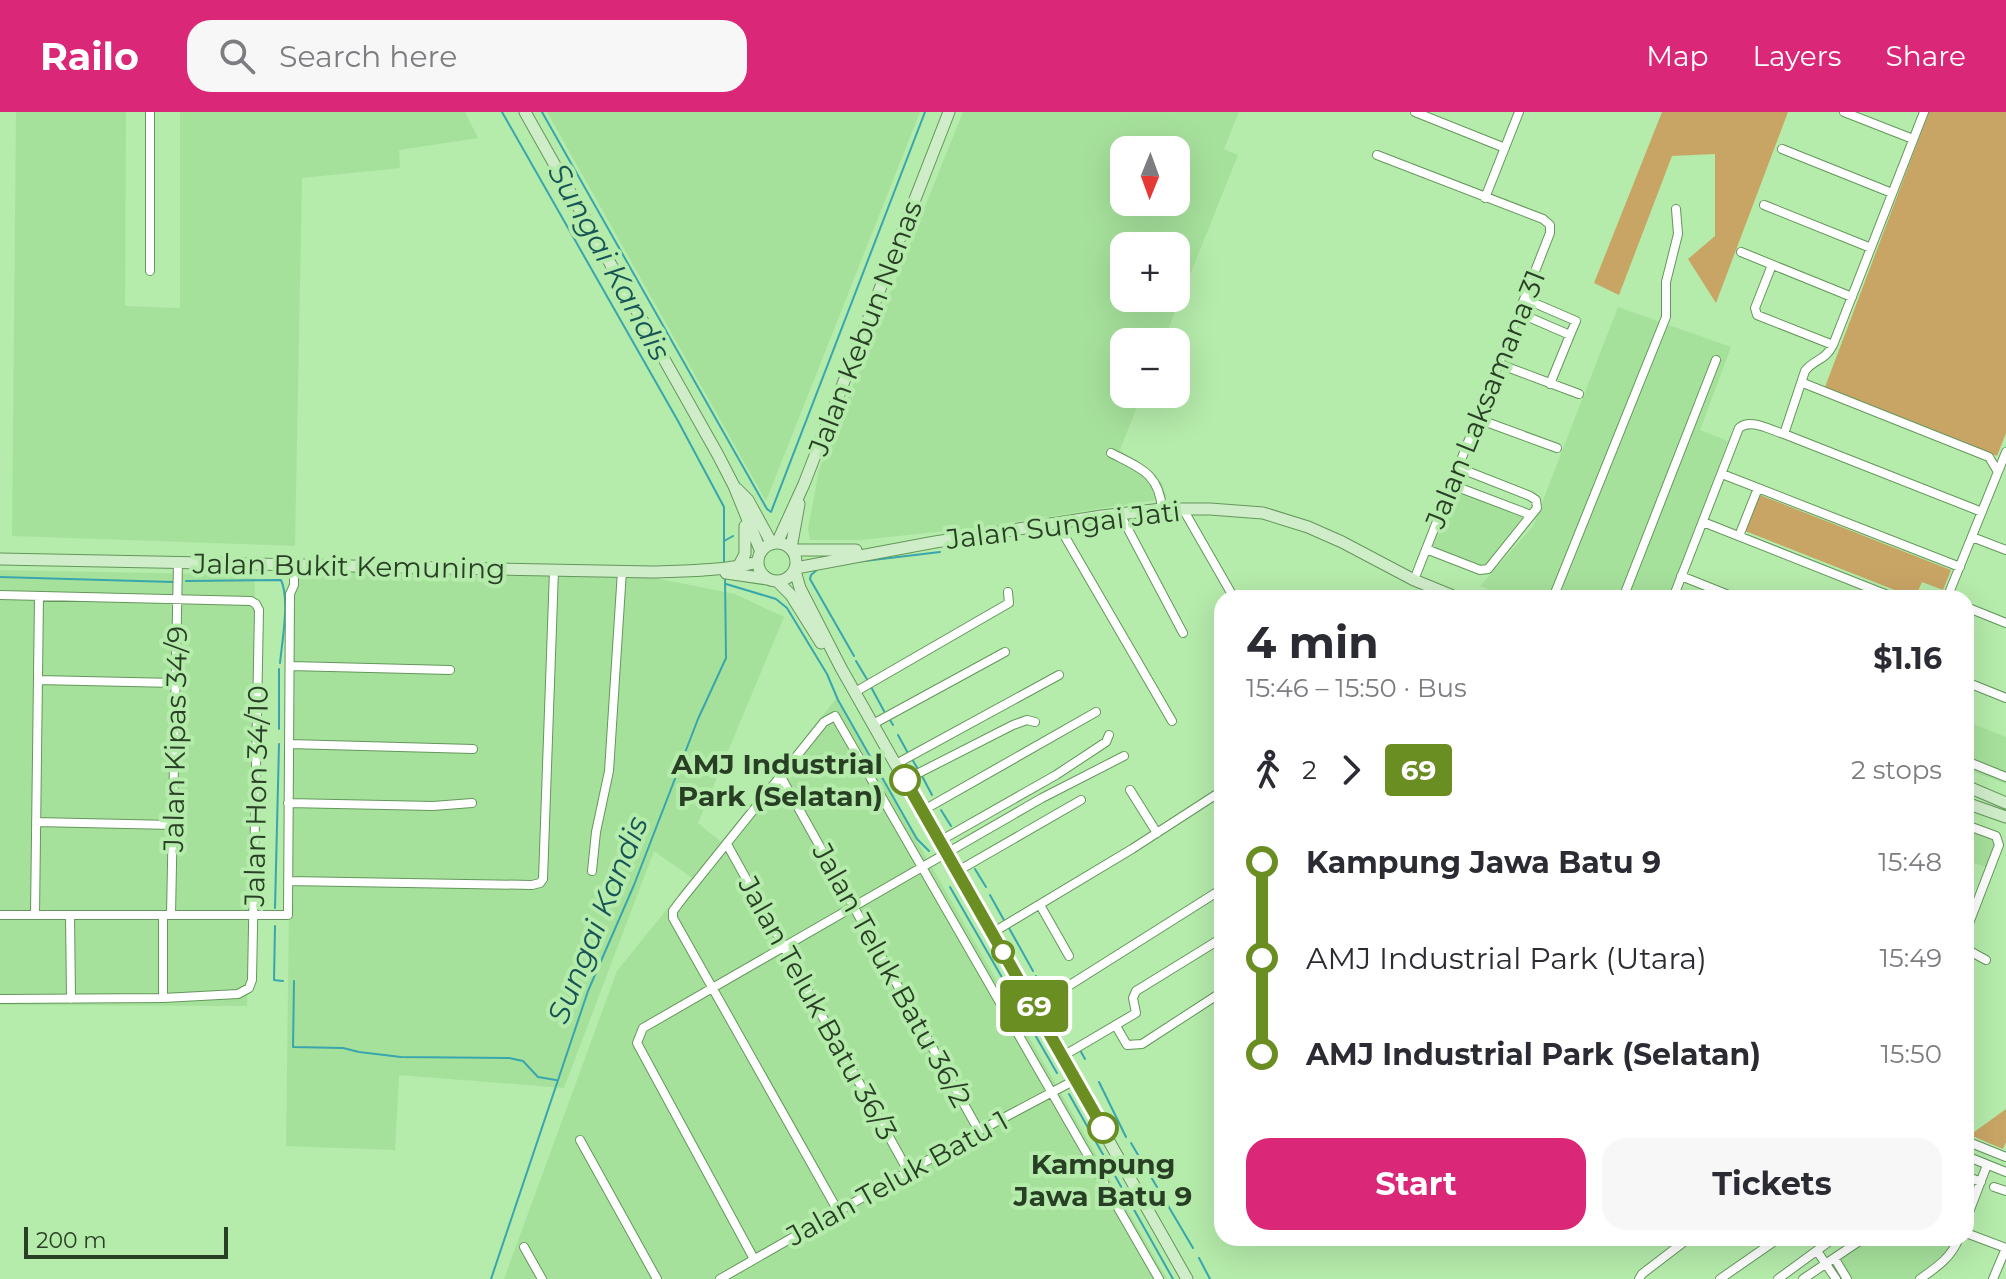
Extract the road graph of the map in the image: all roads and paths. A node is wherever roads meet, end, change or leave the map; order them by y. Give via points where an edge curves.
1 (150, 112) edge
2 (525, 112) edge
3 (949, 112) edge
4 (1415, 112) edge
5 (1519, 112) edge
6 (1844, 112) edge
7 (1924, 112) edge
8 (1913, 139) junction
9 (1505, 148) junction
10 (1782, 149) dead end
11 (1377, 155) dead end
12 (1892, 193) junction
13 (1485, 198) junction
14 (1764, 205) dead end
15 (1676, 209) dead end
16 (1871, 248) junction
17 (1741, 252) dead end
18 (1772, 265) junction
19 (150, 271) dead end
20 (1852, 297) junction
21 (1525, 299) junction
22 (1519, 313) junction
23 (1570, 335) junction
24 (1833, 345) junction
25 (1716, 360) dead end
26 (1499, 364) junction
27 (1803, 383) junction
28 (1550, 384) junction
29 (1579, 394) dead end
30 (1478, 419) junction
31 (1784, 434) junction
32 (1557, 448) dead end
33 (2006, 452) edge
34 (1111, 453) dead end
35 (1459, 468) junction
36 (1722, 474) junction
37 (1997, 476) junction
38 (804, 484) junction
39 (2006, 484) edge
40 (1452, 485) junction
41 (734, 486) junction
42 (1758, 488) junction
43 (739, 502) junction
44 (1162, 509) junction
45 (1183, 509) junction
46 (1982, 512) junction
47 (1120, 514) junction
48 (788, 515) junction
49 (1531, 515) junction
50 (759, 518) junction
51 (1703, 522) junction
52 (1057, 523) junction
53 (1739, 536) junction
54 (1972, 537) junction
55 (774, 543) junction
56 (792, 549) junction
57 (1426, 549) junction
58 (2006, 550) edge
59 (885, 551) junction
60 (760, 557) junction
61 (0, 559) edge
62 (178, 562) junction
63 (294, 565) junction
64 (738, 567) junction
65 (1960, 567) junction
66 (795, 569) junction
67 (554, 570) junction
68 (622, 571) junction
69 (698, 571) junction
70 (1681, 576) junction
71 (772, 580) junction
72 (1414, 580) junction
73 (1229, 590) edge
74 (1433, 590) edge
75 (1556, 590) edge
76 (1626, 590) edge
77 (1676, 590) edge
78 (1716, 590) edge
79 (1875, 590) edge
80 (1950, 590) edge
81 (1008, 592) dead end
82 (0, 595) edge
83 (39, 596) junction
84 (177, 599) junction
85 (1974, 610) edge
86 (2006, 623) edge
87 (1183, 633) dead end
88 (1005, 652) dead end
89 (290, 666) junction
90 (841, 668) junction
91 (450, 670) dead end
92 (1059, 675) dead end
93 (38, 680) junction
94 (176, 683) junction
95 (1974, 685) edge
96 (855, 692) junction
97 (2006, 698) edge
98 (1096, 712) dead end
99 (1172, 721) dead end
100 (1035, 722) dead end
101 (873, 724) junction
102 (1109, 735) dead end
103 (289, 744) junction
104 (473, 749) dead end
105 (1124, 756) dead end
106 (896, 764) junction
107 (1974, 764) edge
108 (781, 777) junction
109 (2006, 777) edge
110 (905, 780) junction
111 (1974, 789) edge
112 (1130, 790) dead end
113 (1214, 796) edge
114 (1081, 800) dead end
115 (288, 803) junction
116 (472, 803) dead end
117 (2006, 803) edge
118 (1974, 806) edge
119 (922, 811) junction
120 (2006, 817) edge
121 (36, 822) junction
122 (173, 825) junction
123 (1974, 828) edge
124 (1157, 833) junction
125 (938, 842) junction
126 (728, 846) junction
127 (946, 855) junction
128 (922, 869) junction
129 (592, 871) dead end
130 (956, 872) junction
131 (288, 881) junction
132 (1214, 894) edge
133 (1040, 905) junction
134 (855, 907) junction
135 (1974, 910) edge
136 (0, 915) edge
137 (35, 915) junction
138 (70, 915) junction
139 (167, 915) junction
140 (253, 915) junction
141 (992, 933) junction
142 (1214, 943) edge
143 (786, 947) junction
144 (1974, 953) edge
145 (1069, 956) dead end
146 (1986, 960) dead end
147 (714, 988) junction
148 (1214, 997) edge
149 (163, 998) junction
150 (0, 999) edge
151 (71, 999) junction
152 (1035, 1007) junction
153 (1116, 1026) junction
154 (1063, 1056) junction
155 (1075, 1080) junction
156 (1051, 1093) junction
157 (979, 1131) junction
158 (580, 1140) dead end
159 (1974, 1144) edge
160 (2006, 1157) edge
161 (1974, 1159) edge
162 (1987, 1165) junction
163 (908, 1171) junction
164 (2006, 1172) edge
165 (1974, 1179) edge
166 (1981, 1182) junction
167 (1994, 1187) dead end
168 (2006, 1191) edge
169 (1974, 1200) edge
170 (838, 1211) junction
171 (1974, 1236) edge
172 (1679, 1246) edge
173 (1767, 1246) edge
174 (1824, 1246) edge
175 (1853, 1246) edge
176 (1956, 1246) edge
177 (524, 1247) dead end
178 (2006, 1248) edge
179 (1817, 1251) junction
180 (754, 1259) junction
181 (1831, 1261) junction
182 (542, 1279) edge
183 (657, 1279) edge
184 (720, 1279) edge
185 (1159, 1279) edge
186 (1187, 1279) edge
187 (1639, 1279) edge
188 (1720, 1279) edge
189 (1778, 1279) edge
190 (1803, 1279) edge
191 (1836, 1279) edge
192 (1847, 1279) edge
193 (1920, 1279) edge
194 (1993, 1279) edge

1 - 19 street
2 - 41 main road
3 - 38 main road, Jalan Kebun Nenas
4 - 9 street
5 - 9 street
6 - 8 street
7 - 8 street
8 - 12 street
9 - 13 street
10 - 12 street
11 - 13 street
12 - 16 street
13 - 21 street, Jalan Laksamana 31 via 1550,225
14 - 16 street
15 - 75 street via 1678,234 1666,282 1666,317
16 - 20 street
17 - 18 street
18 - 20 street
18 - 24 street via 1757,315
20 - 24 street
21 - 22 street, Jalan Laksamana 31
21 - 23 street via 1576,321
22 - 23 street
22 - 26 street, Jalan Laksamana 31
23 - 28 street
24 - 27 street via 1824,359 1805,371
25 - 76 street
26 - 28 street
26 - 30 street, Jalan Laksamana 31
27 - 31 street
27 - 37 street via 1989,457
28 - 29 street
30 - 32 street
30 - 35 street, Jalan Laksamana 31
31 - 36 street via 1743,424
31 - 46 street
33 - 37 street
34 - 44 street via 1156,483
35 - 40 street, Jalan Laksamana 31
35 - 49 street via 1530,496 1537,508
36 - 42 street
36 - 51 street
37 - 39 street
37 - 46 street
38 - 48 main road, Jalan Kebun Nenas
38 - 56 main road
40 - 49 street
40 - 57 street, Jalan Laksamana 31
41 - 43 main road
41 - 50 main road
42 - 53 street
42 - 65 street
43 - 60 main road
43 - 64 main road via 747,540
44 - 45 main road, Jalan Sungai Jati
44 - 47 main road, Jalan Sungai Jati
45 - 72 main road, Jalan Sungai Jati via 1244,510 1283,518
45 - 73 street
46 - 54 street
47 - 52 main road, Jalan Sungai Jati
47 - 87 street
48 - 50 main road via 773,521
48 - 55 main road, Jalan Kebun Nenas
49 - 57 street via 1488,569
50 - 55 main road
51 - 53 street
51 - 70 street
52 - 59 main road, Jalan Sungai Jati
52 - 99 street
53 - 79 street
54 - 58 street
54 - 65 street
55 - 56 main road
55 - 60 main road
56 - 59 main road
56 - 66 main road
57 - 72 street, Jalan Laksamana 31
59 - 66 main road, Jalan Sungai Jati
60 - 64 main road, Jalan Bukit Kemuning
60 - 71 main road via 760,571
61 - 62 main road, Jalan Bukit Kemuning
62 - 63 main road, Jalan Bukit Kemuning
62 - 84 street, Jalan Kipas 34/9
63 - 67 main road, Jalan Bukit Kemuning
63 - 89 street
64 - 69 main road, Jalan Bukit Kemuning
65 - 80 street
66 - 71 main road via 784,580
66 - 90 main road
67 - 68 main road, Jalan Bukit Kemuning
67 - 131 street via 540,883
68 - 69 main road, Jalan Bukit Kemuning
68 - 129 street via 609,771
69 - 71 main road, Jalan Bukit Kemuning
70 - 77 street
70 - 78 street
71 - 90 main road via 791,595
72 - 74 main road, Jalan Sungai Jati
81 - 96 street via 1009,603
82 - 83 street
83 - 84 street
83 - 93 street
84 - 94 street, Jalan Kipas 34/9
84 - 140 street, Jalan Hon 34/10 via 251,601 259,610
85 - 86 street
88 - 101 street
89 - 91 street
89 - 103 street
90 - 96 main road
92 - 106 street
93 - 94 street
93 - 121 street
94 - 122 street, Jalan Kipas 34/9
95 - 97 street
96 - 101 main road
98 - 119 street
100 - 110 street via 1013,725
101 - 106 main road
102 - 125 street via 1056,775
103 - 104 street
103 - 115 street
105 - 127 street
106 - 110 main road
107 - 109 street
108 - 126 street
108 - 128 street via 824,722 835,716
108 - 134 street, Jalan Teluk Batu 36/2
110 - 119 main road
111 - 117 main road
112 - 124 street
113 - 124 street
114 - 130 street
115 - 116 street
115 - 131 street
118 - 120 main road
119 - 125 main road
121 - 122 street
121 - 137 street
122 - 139 street, Jalan Kipas 34/9
123 - 135 street via 1996,836 1999,845
124 - 133 street
125 - 127 main road
126 - 143 street, Jalan Teluk Batu 36/3
126 - 147 street via 673,911
127 - 128 street
127 - 130 main road
128 - 134 street
128 - 156 street
130 - 141 main road
131 - 140 street via 288,915
132 - 152 street
133 - 141 street
133 - 145 street
134 - 143 street
134 - 157 street, Jalan Teluk Batu 36/2
136 - 137 street
137 - 138 street
138 - 139 street
138 - 151 street
139 - 140 street
139 - 149 street, Jalan Kipas 34/9
140 - 149 street, Jalan Hon 34/10 via 249,988 238,994
141 - 152 main road
142 - 153 street via 1136,991 1136,1013
143 - 147 street
143 - 163 street, Jalan Teluk Batu 36/3
144 - 146 street
147 - 170 street
147 - 180 street via 643,1028 637,1043
148 - 153 street via 1142,1044 1127,1045
149 - 151 street
150 - 151 street
152 - 154 main road
153 - 154 street
154 - 155 main road
155 - 156 street, Jalan Teluk Batu 1
155 - 186 main road
156 - 157 street, Jalan Teluk Batu 1
156 - 185 street
157 - 163 street, Jalan Teluk Batu 1
158 - 183 street
159 - 160 street
161 - 162 street
162 - 164 street
162 - 166 street
163 - 170 street, Jalan Teluk Batu 1
165 - 166 street
166 - 169 street
167 - 168 street
170 - 180 street, Jalan Teluk Batu 1
171 - 178 street
172 - 187 street
173 - 188 street
174 - 179 street
175 - 181 street
176 - 193 street
177 - 182 street
178 - 194 street
179 - 181 street
179 - 189 street
180 - 184 street, Jalan Teluk Batu 1
181 - 190 street
181 - 191 street
181 - 192 street

